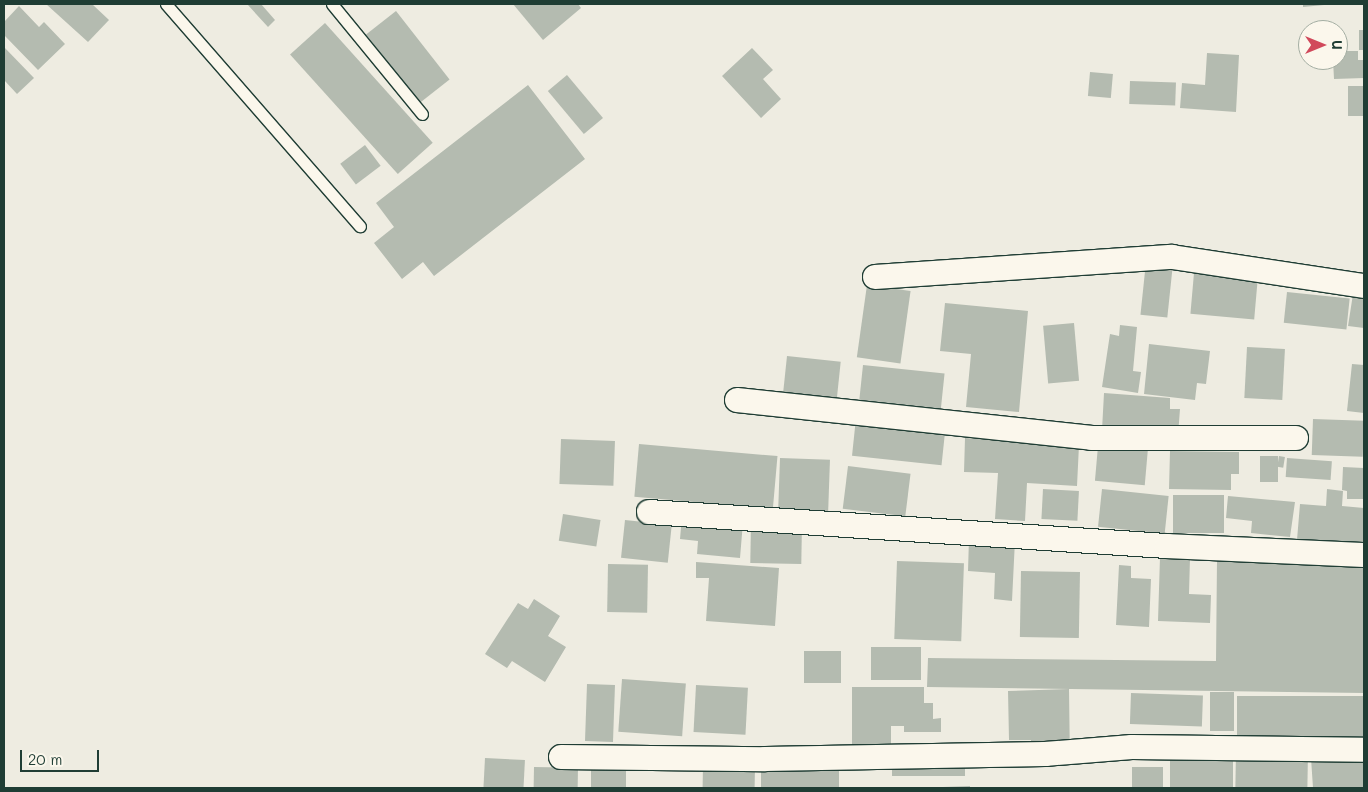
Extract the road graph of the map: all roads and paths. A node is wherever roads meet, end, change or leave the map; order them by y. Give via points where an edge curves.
1 (166, 4) edge
2 (332, 4) edge
3 (422, 114) dead end
4 (360, 226) dead end
5 (875, 277) dead end
6 (1364, 286) edge
7 (737, 400) dead end
8 (1296, 438) dead end
9 (649, 512) dead end
10 (1364, 555) edge
11 (1364, 750) edge
12 (562, 757) dead end

1 - 4 lane
2 - 3 lane
5 - 6 street via 1172,257
7 - 8 street via 1092,438
9 - 10 street via 1166,546
11 - 12 street via 1132,747 1045,754

